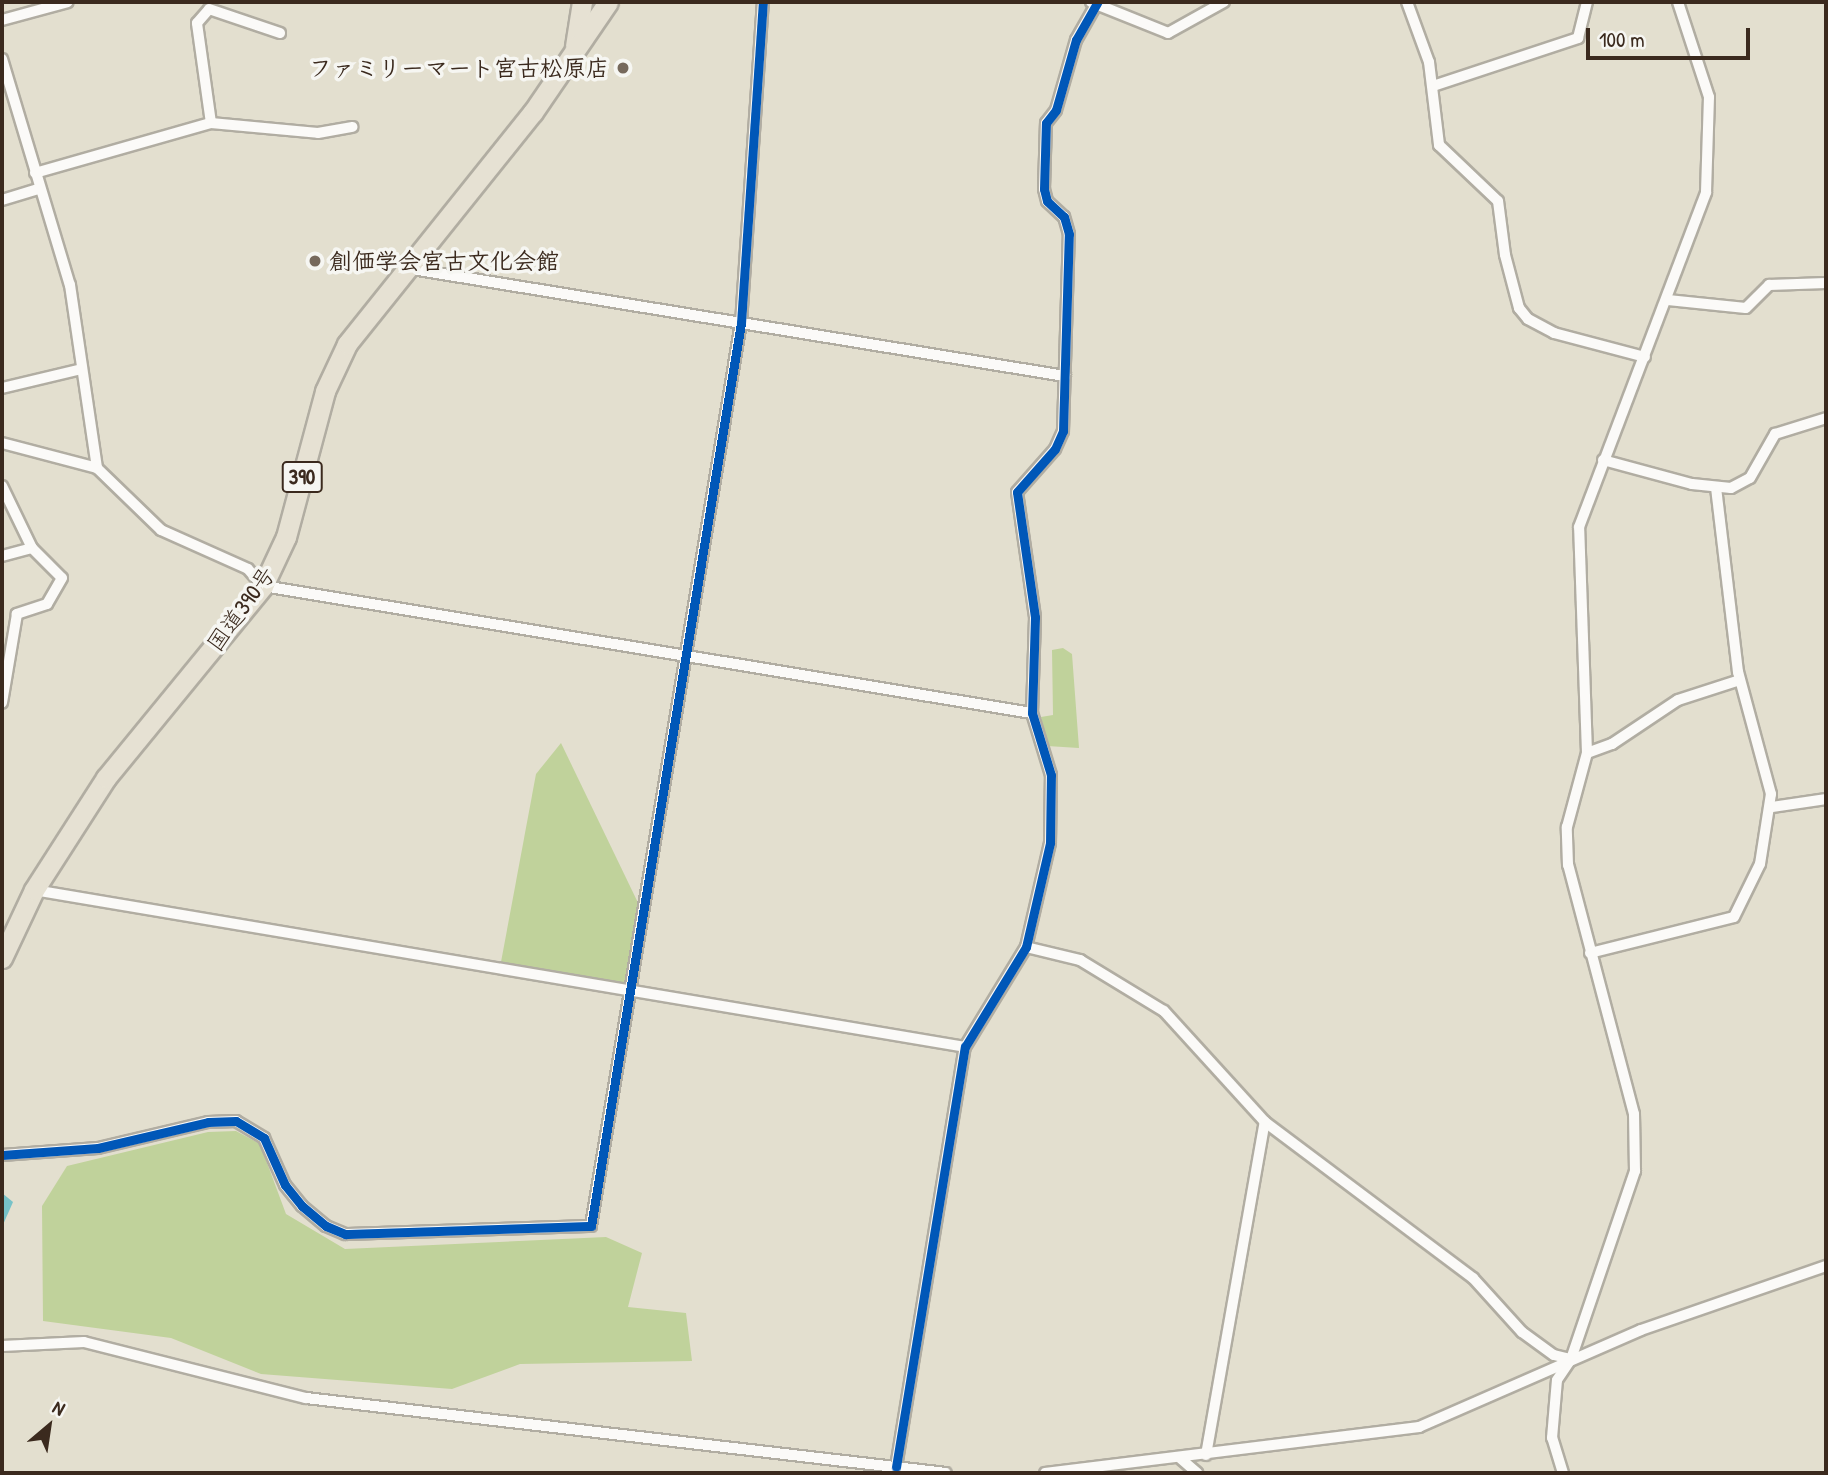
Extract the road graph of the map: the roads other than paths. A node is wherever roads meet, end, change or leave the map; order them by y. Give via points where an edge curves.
1 (68, 2) edge
2 (582, 2) edge
3 (608, 2) edge
4 (763, 2) edge
5 (1094, 2) edge
6 (1223, 2) edge
7 (1407, 2) edge
8 (1587, 2) edge
9 (1678, 2) edge
10 (2, 20) edge
11 (280, 33) dead end
12 (2, 59) edge
13 (571, 61) junction
14 (1433, 86) junction
15 (211, 123) junction
16 (352, 128) dead end
17 (35, 173) junction
18 (39, 190) junction
19 (2, 200) edge
20 (406, 268) junction
21 (1826, 284) edge
22 (1668, 300) junction
23 (741, 323) junction
24 (1645, 357) junction
25 (82, 369) junction
26 (1065, 376) junction
27 (2, 388) edge
28 (1826, 418) edge
29 (2, 443) edge
30 (1602, 460) junction
31 (97, 468) junction
32 (2, 485) edge
33 (1716, 488) junction
34 (32, 548) junction
35 (2, 556) edge
36 (262, 586) junction
37 (687, 654) junction
38 (1740, 680) junction
39 (2, 703) edge
40 (1032, 713) junction
41 (1587, 753) junction
42 (1826, 799) edge
43 (1772, 807) junction
44 (34, 890) junction
45 (1026, 947) junction
46 (1590, 953) junction
47 (2, 958) edge
48 (632, 989) junction
49 (965, 1047) junction
50 (1265, 1122) junction
51 (2, 1156) edge
52 (1826, 1266) edge
53 (2, 1346) edge
54 (1571, 1359) junction
55 (1206, 1455) junction
56 (1180, 1458) junction
57 (896, 1467) junction
58 (920, 1472) edge
59 (946, 1473) edge
60 (1045, 1473) edge
61 (1197, 1473) edge
62 (1563, 1473) edge

1 - 10 street
2 - 13 highway
3 - 13 highway, 国道390号 / 390
4 - 23 street
5 - 6 street via 1168,33
5 - 26 street via 1076,40 1056,110 1046,123 1044,190 1047,201 1065,217 1069,234
7 - 14 street
8 - 14 street via 1578,38
9 - 22 street via 1709,97 1711,158 1703,209
11 - 15 street via 209,9 197,23
12 - 17 street
13 - 20 highway, 国道390号 / 390
14 - 24 street via 1439,145 1499,201 1504,255 1519,307 1528,319 1554,333
15 - 16 street via 318,132
15 - 17 street
17 - 18 street
18 - 19 street
18 - 25 street via 69,285
20 - 23 street
20 - 36 highway, 国道390号 / 390 via 333,370 286,537
21 - 22 street via 1769,285 1746,308
22 - 24 street
23 - 26 street
23 - 37 street
24 - 30 street
25 - 27 street
25 - 31 street
26 - 40 street via 1063,431 1055,449 1017,492 1035,617
28 - 33 street via 1775,434 1750,478 1731,488
29 - 31 street
30 - 33 street
30 - 41 street via 1583,512 1577,549
31 - 36 street via 161,530 248,569
32 - 34 street
33 - 38 street
34 - 35 street
34 - 39 street via 62,579 47,604 17,614
36 - 37 street
36 - 44 highway, 国道390号 / 390 via 106,778
37 - 40 street
37 - 48 street
38 - 41 street via 1678,700 1612,744
38 - 43 street
40 - 45 street via 1051,775 1051,812 1050,843
41 - 46 street via 1567,827 1568,865
42 - 43 street
43 - 46 street via 1760,864 1734,917
44 - 47 highway, 国道390号 / 390
44 - 48 street
45 - 49 street
45 - 50 street via 1080,960 1164,1011
46 - 54 street via 1634,1114 1635,1171
48 - 49 street
48 - 51 street via 593,1220 585,1229 345,1234 326,1226 302,1206 285,1185 264,1138 236,1121 208,1122 98,1149
49 - 57 street
50 - 54 street via 1473,1278 1522,1332 1555,1355
50 - 55 street
52 - 54 street
53 - 57 street via 84,1342 306,1398
54 - 55 street via 1419,1427
54 - 62 street via 1557,1380 1552,1438
55 - 56 street
56 - 60 street
56 - 61 street
57 - 58 street
58 - 59 street

